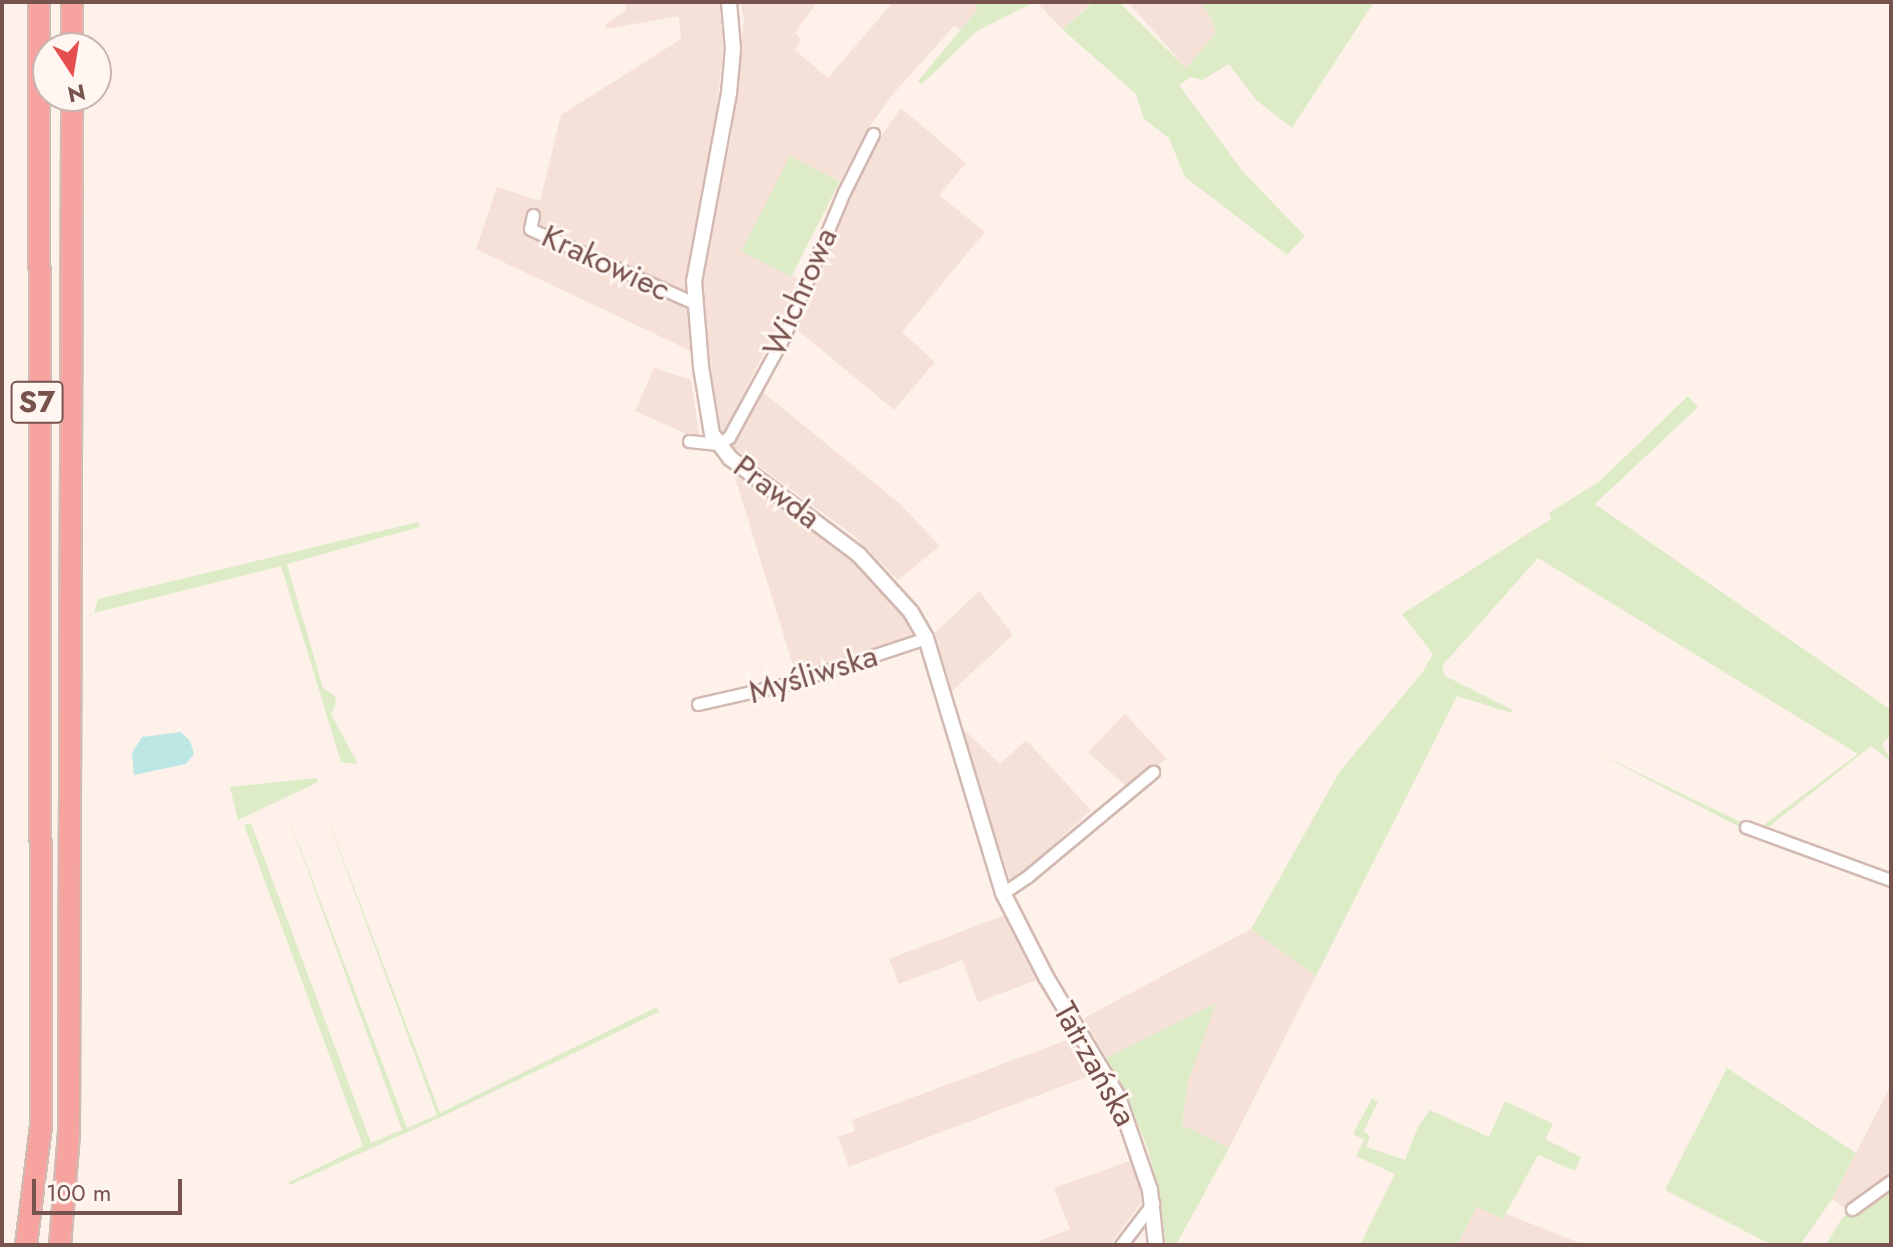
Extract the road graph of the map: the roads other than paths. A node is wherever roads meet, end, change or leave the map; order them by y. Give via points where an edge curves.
1 (39, 2) edge
2 (72, 2) edge
3 (729, 2) edge
4 (72, 32) edge
5 (72, 112) edge
6 (873, 134) dead end
7 (533, 215) dead end
8 (694, 303) junction
9 (689, 441) dead end
10 (718, 444) junction
11 (926, 638) junction
12 (698, 704) dead end
13 (1153, 772) dead end
14 (1746, 827) dead end
15 (1891, 880) edge
16 (1003, 893) junction
17 (1891, 1181) edge
18 (1153, 1203) junction
19 (1852, 1209) dead end
20 (26, 1245) edge
21 (60, 1245) edge
22 (1121, 1245) edge
23 (1156, 1245) edge

1 - 20 highway, S7 via 41,1126
2 - 4 highway
3 - 8 street, Prawda via 729,93 698,253
5 - 21 highway, S7 via 69,1133
6 - 10 street, Wichrowa via 784,336 729,437
7 - 8 street, Krakowiec via 530,229
8 - 10 street, Prawda via 707,413
9 - 10 street
10 - 11 street, Prawda via 859,555 891,588
11 - 12 street, Myśliwska via 790,683
11 - 16 street, Prawda
13 - 16 street
14 - 15 street
16 - 18 street, Tatrzańska via 1118,1097 1134,1132
17 - 19 street
18 - 22 street
18 - 23 street, Tatrzańska

